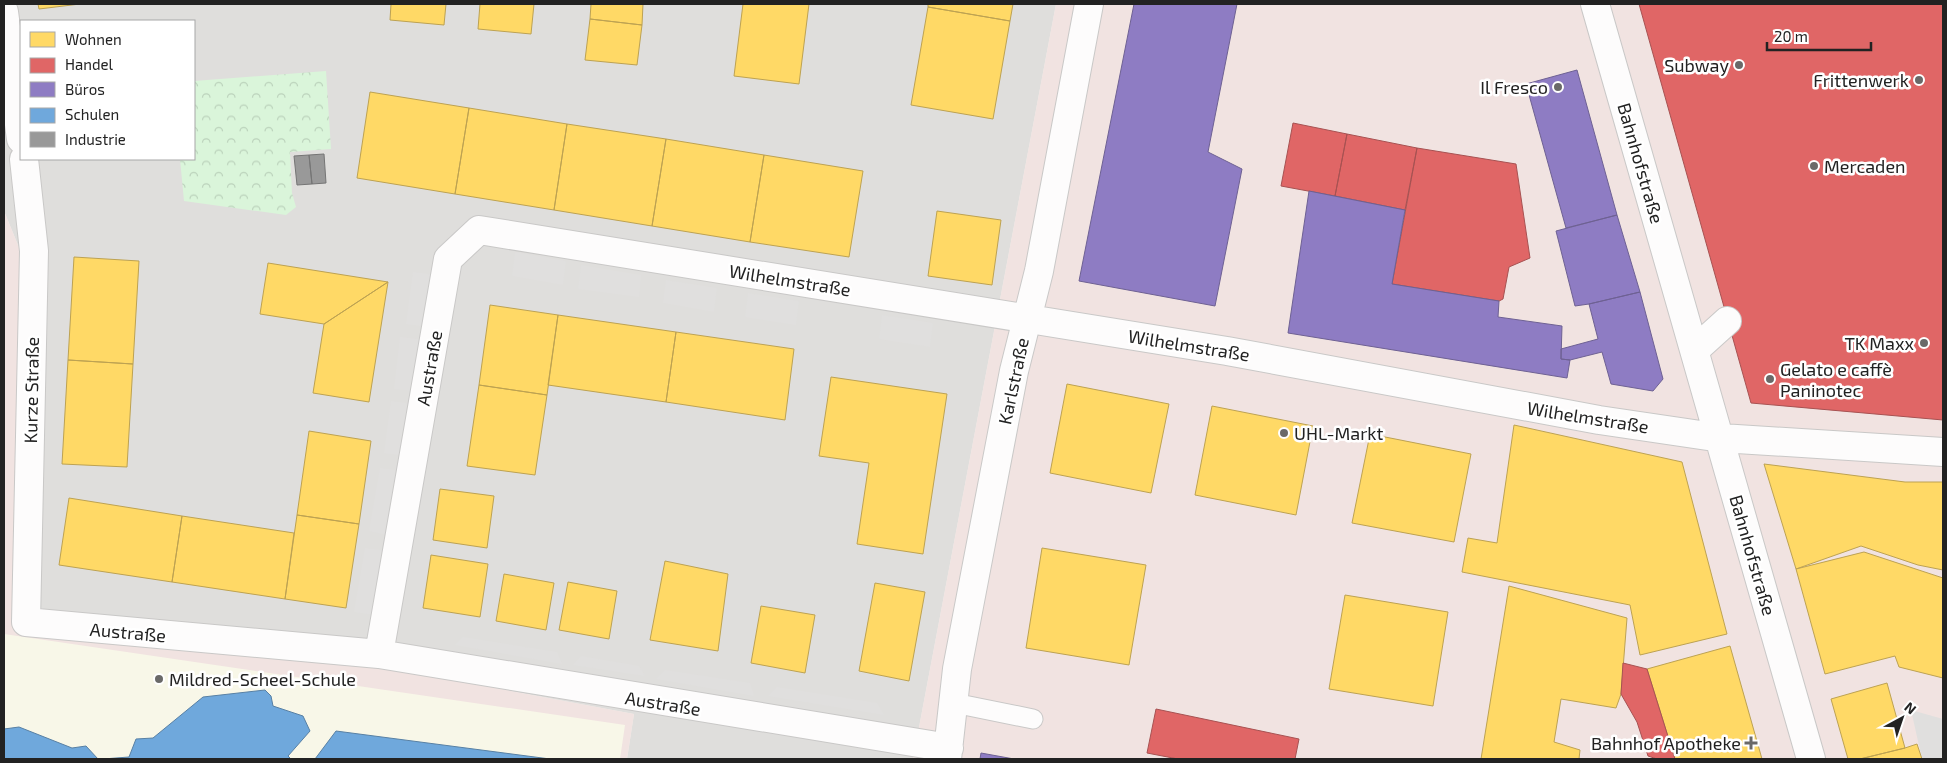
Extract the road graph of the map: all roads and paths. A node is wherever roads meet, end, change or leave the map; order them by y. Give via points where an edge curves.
1 (1089, 4) edge
2 (1595, 4) edge
3 (4, 12) edge
4 (20, 131) edge
5 (24, 160) edge
6 (448, 259) joint
7 (1026, 319) junction
8 (1728, 321) dead end
9 (1695, 350) junction
10 (1721, 438) junction
11 (1943, 452) edge
12 (26, 622) joint
13 (379, 654) junction
14 (954, 703) junction
15 (1033, 719) dead end
16 (948, 754) edge
17 (1811, 759) edge

1 - 7 street, Karlstraße via 1039,271
2 - 9 street, Bahnhofstraße
3 - 4 street
5 - 12 street, Kurze Straße via 34,251
6 - 7 street, Wilhelmstraße via 479,230
6 - 13 street, Austraße
7 - 10 street, Wilhelmstraße via 1227,350 1599,420
7 - 14 street, Karlstraße via 957,669
8 - 9 street
9 - 10 street, Bahnhofstraße
10 - 11 street, Wilhelmstraße
10 - 17 street, Bahnhofstraße
12 - 13 street, Austraße
13 - 16 street, Austraße
14 - 15 lane
14 - 16 street, Karlstraße

